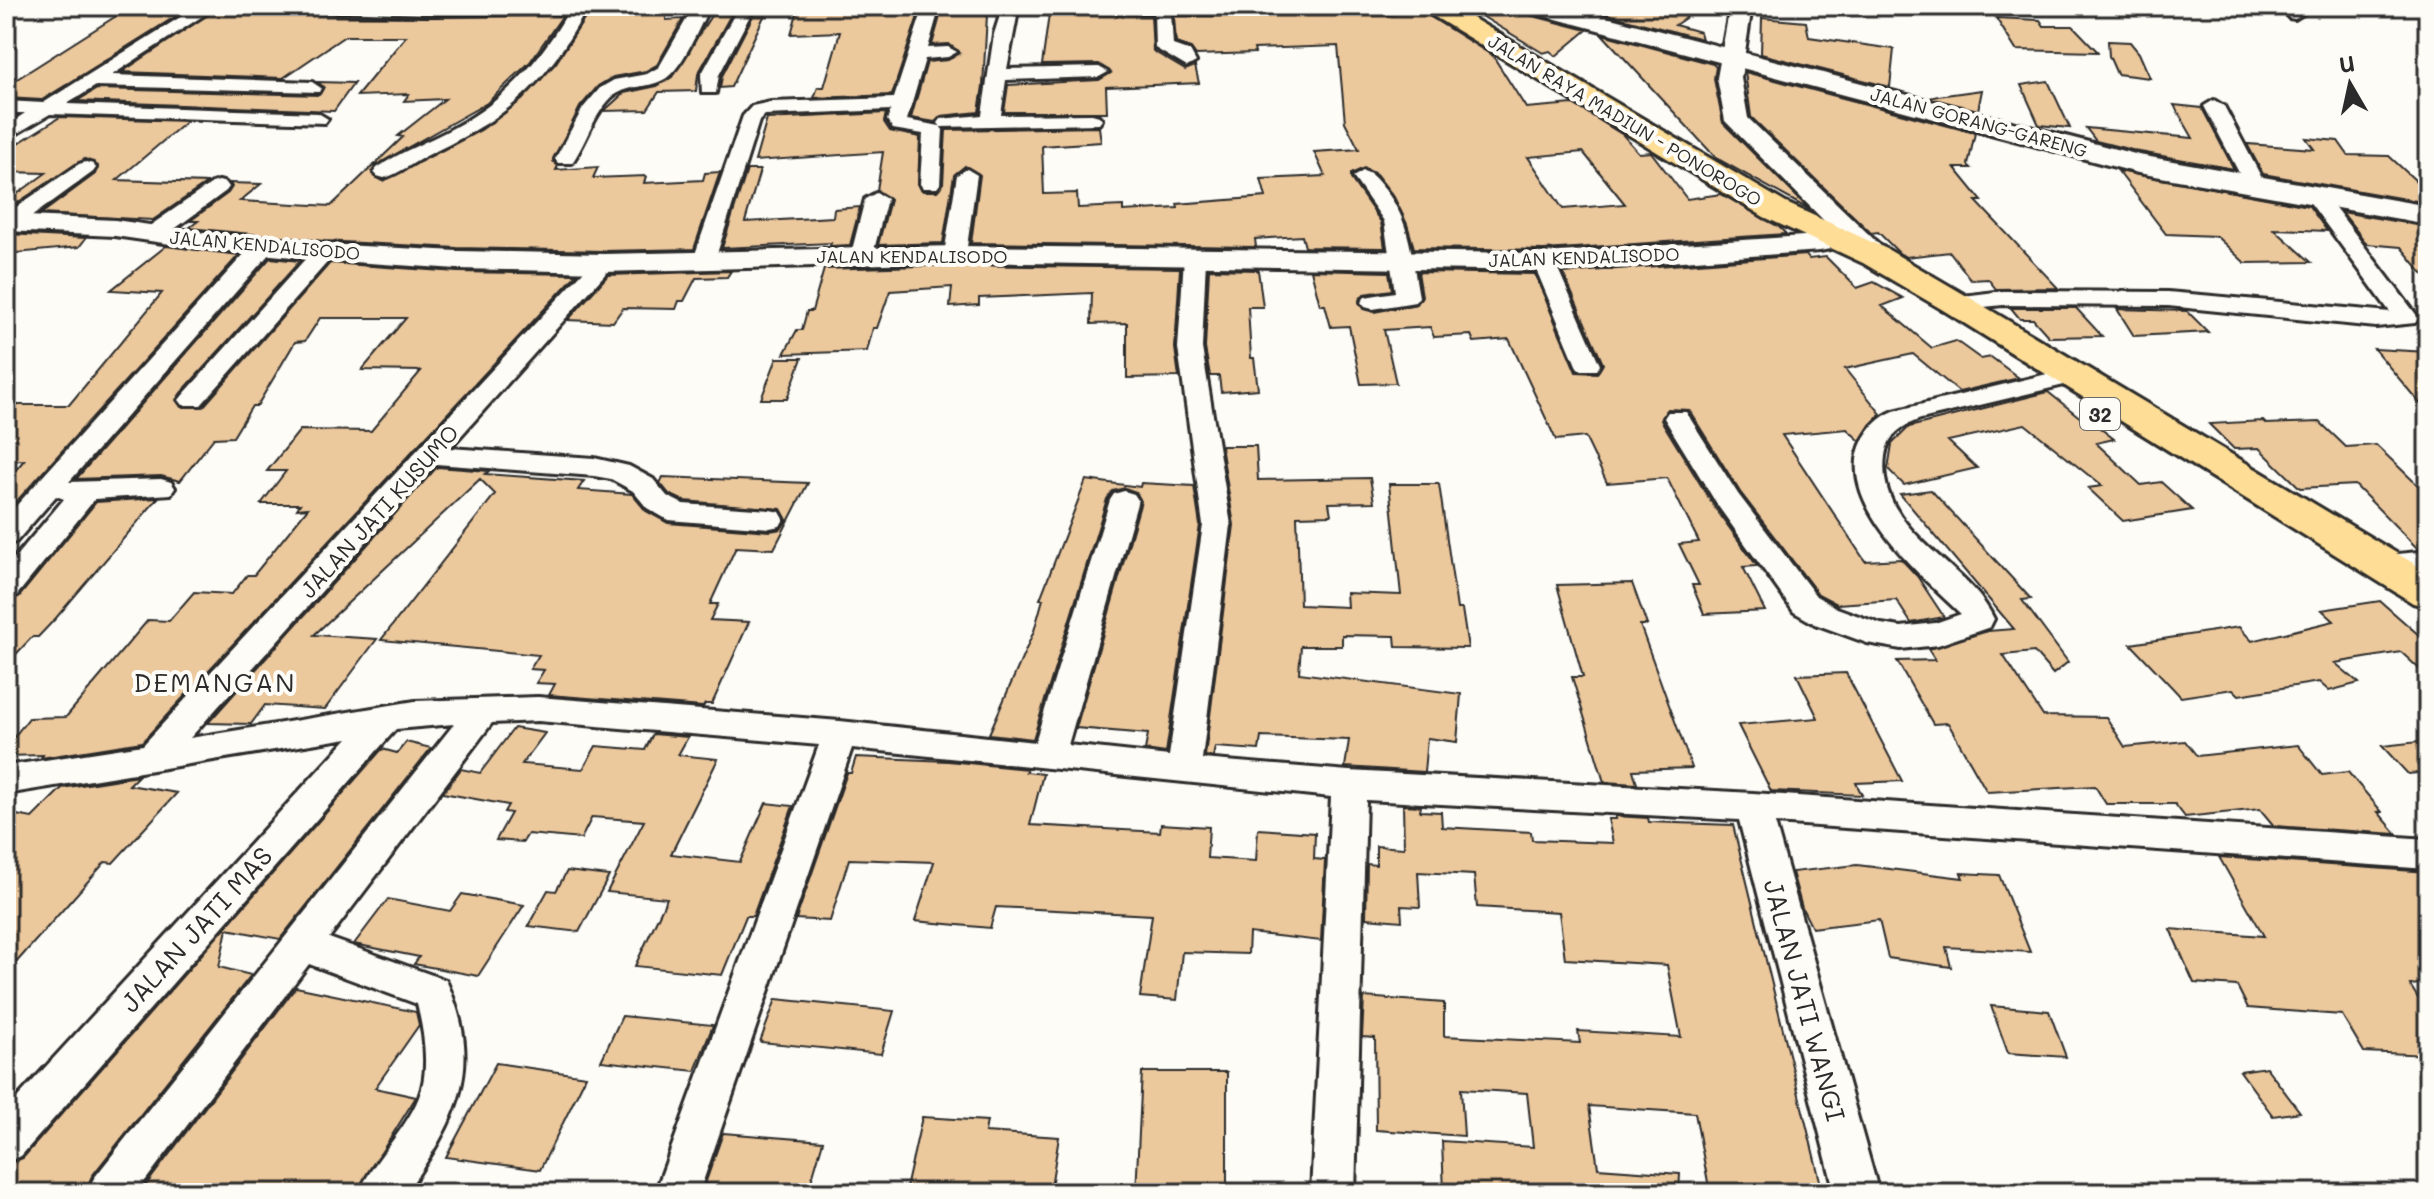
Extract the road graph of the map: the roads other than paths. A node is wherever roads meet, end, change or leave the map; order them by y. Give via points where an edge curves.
1 (210, 6) edge
2 (336, 6) edge
3 (644, 6) edge
4 (702, 6) edge
5 (747, 6) edge
6 (932, 6) edge
7 (1011, 6) edge
8 (1102, 6) edge
9 (1121, 6) edge
10 (1407, 6) edge
11 (1434, 6) edge
12 (1535, 6) edge
13 (1741, 6) edge
14 (579, 8) edge
15 (1162, 8) junction
16 (1003, 34) junction
17 (948, 52) dead end
18 (918, 54) junction
19 (1732, 58) junction
20 (1187, 62) dead end
21 (1099, 72) dead end
22 (998, 73) junction
23 (93, 80) junction
24 (312, 88) dead end
25 (709, 89) dead end
26 (900, 104) junction
27 (2214, 106) dead end
28 (6, 107) edge
29 (48, 110) junction
30 (318, 119) dead end
31 (996, 120) junction
32 (1092, 120) dead end
33 (948, 123) dead end
34 (6, 134) edge
35 (565, 159) dead end
36 (86, 168) dead end
37 (384, 172) dead end
38 (967, 175) dead end
39 (1363, 177) dead end
40 (930, 184) dead end
41 (2256, 186) junction
42 (219, 187) dead end
43 (2317, 197) junction
44 (876, 199) dead end
45 (1775, 210) junction
46 (2428, 215) edge
47 (7, 223) edge
48 (153, 234) junction
49 (1820, 243) junction
50 (263, 247) junction
51 (324, 252) junction
52 (862, 254) junction
53 (955, 254) junction
54 (1875, 256) junction
55 (1195, 258) junction
56 (1402, 258) junction
57 (704, 260) junction
58 (1544, 262) junction
59 (604, 263) junction
60 (1373, 302) dead end
61 (1955, 303) junction
62 (1588, 365) dead end
63 (2059, 379) junction
64 (192, 400) dead end
65 (1677, 418) dead end
66 (430, 455) junction
67 (161, 488) dead end
68 (87, 490) junction
69 (45, 491) junction
70 (1124, 500) dead end
71 (770, 519) dead end
72 (6, 535) edge
73 (2428, 561) edge
74 (2378, 564) junction
75 (6, 588) edge
76 (2428, 592) edge
77 (2428, 612) edge
78 (484, 709) junction
79 (386, 718) junction
80 (840, 734) junction
81 (1048, 755) junction
82 (152, 758) junction
83 (1184, 771) junction
84 (6, 780) edge
85 (1349, 785) junction
86 (1753, 807) junction
87 (2427, 855) edge
88 (299, 944) junction
89 (6, 1141) edge
90 (109, 1193) edge
91 (381, 1193) edge
92 (677, 1193) edge
93 (1333, 1193) edge
94 (1857, 1193) edge

1 - 23 street
2 - 14 street
3 - 14 street
4 - 35 street via 666,70 653,80 602,94
5 - 25 street via 710,75
6 - 18 street
7 - 16 street
8 - 9 street
9 - 15 street
10 - 15 street
11 - 45 highway, JALAN RAYA MADIUN - PONOROGO / 32
12 - 19 main road, JALAN GORANG-GARENG
13 - 19 street
14 - 37 street via 551,58 510,102
15 - 20 street via 1164,48 1184,55
16 - 22 street
16 - 22 street via 1022,48 1018,66
17 - 18 street
18 - 26 street
19 - 41 main road, JALAN GORANG-GARENG via 2138,164
19 - 54 street via 1728,100 1737,121
21 - 22 street
22 - 31 street via 991,118
23 - 24 street
23 - 29 street
26 - 40 street via 900,125 933,130
26 - 57 street via 756,112
27 - 41 street
28 - 29 street
29 - 30 street
29 - 34 street
31 - 32 street
31 - 33 street
36 - 47 street
38 - 53 street
39 - 56 street via 1392,213
41 - 43 main road, JALAN GORANG-GARENG
42 - 48 street
43 - 46 main road, JALAN GORANG-GARENG
43 - 61 street via 2407,318 2376,320 2168,299 2003,298
44 - 52 street
45 - 49 highway, JALAN RAYA MADIUN - PONOROGO / 32
45 - 54 highway, JALAN RAYA MADIUN - PONOROGO / 32
47 - 48 street, JALAN KENDALISODO
48 - 50 street, JALAN KENDALISODO
49 - 58 street, JALAN KENDALISODO
49 - 63 highway, JALAN RAYA MADIUN - PONOROGO / 32
50 - 51 street, JALAN KENDALISODO
50 - 69 street
51 - 59 street, JALAN KENDALISODO
51 - 64 street
52 - 53 street, JALAN KENDALISODO
52 - 57 street, JALAN KENDALISODO
53 - 55 street, JALAN KENDALISODO
54 - 61 highway, JALAN RAYA MADIUN - PONOROGO / 32
55 - 56 street, JALAN KENDALISODO
55 - 83 street via 1190,348 1217,525
56 - 58 street, JALAN KENDALISODO
56 - 60 street via 1407,297
57 - 59 street, JALAN KENDALISODO
58 - 62 street
59 - 66 street, JALAN JATI KUSUMO
61 - 63 highway, JALAN RAYA MADIUN - PONOROGO / 32
63 - 65 street via 1950,403 1884,427 1869,473 1872,491 1885,513 1979,619 1938,634 1901,638 1878,635 1805,604 1728,500
63 - 74 highway, JALAN RAYA MADIUN - PONOROGO / 32
63 - 77 highway, JALAN RAYA MADIUN - PONOROGO / 32
66 - 71 street via 594,467 643,485 657,502 678,513
66 - 82 street, JALAN JATI KUSUMO
67 - 68 street
68 - 69 street
68 - 75 street
69 - 72 street
70 - 81 street
73 - 74 street
74 - 76 highway, JALAN RAYA MADIUN - PONOROGO / 32
78 - 79 street
78 - 80 street
78 - 88 street
79 - 82 street
79 - 89 street, JALAN JATI MAS
80 - 81 street
80 - 92 street
81 - 83 street
82 - 84 street
83 - 85 street
85 - 86 street
85 - 93 street
86 - 87 street
86 - 94 street, JALAN JATI WANGI
88 - 90 street
88 - 91 street via 432,992 439,1005 444,1062 438,1102

